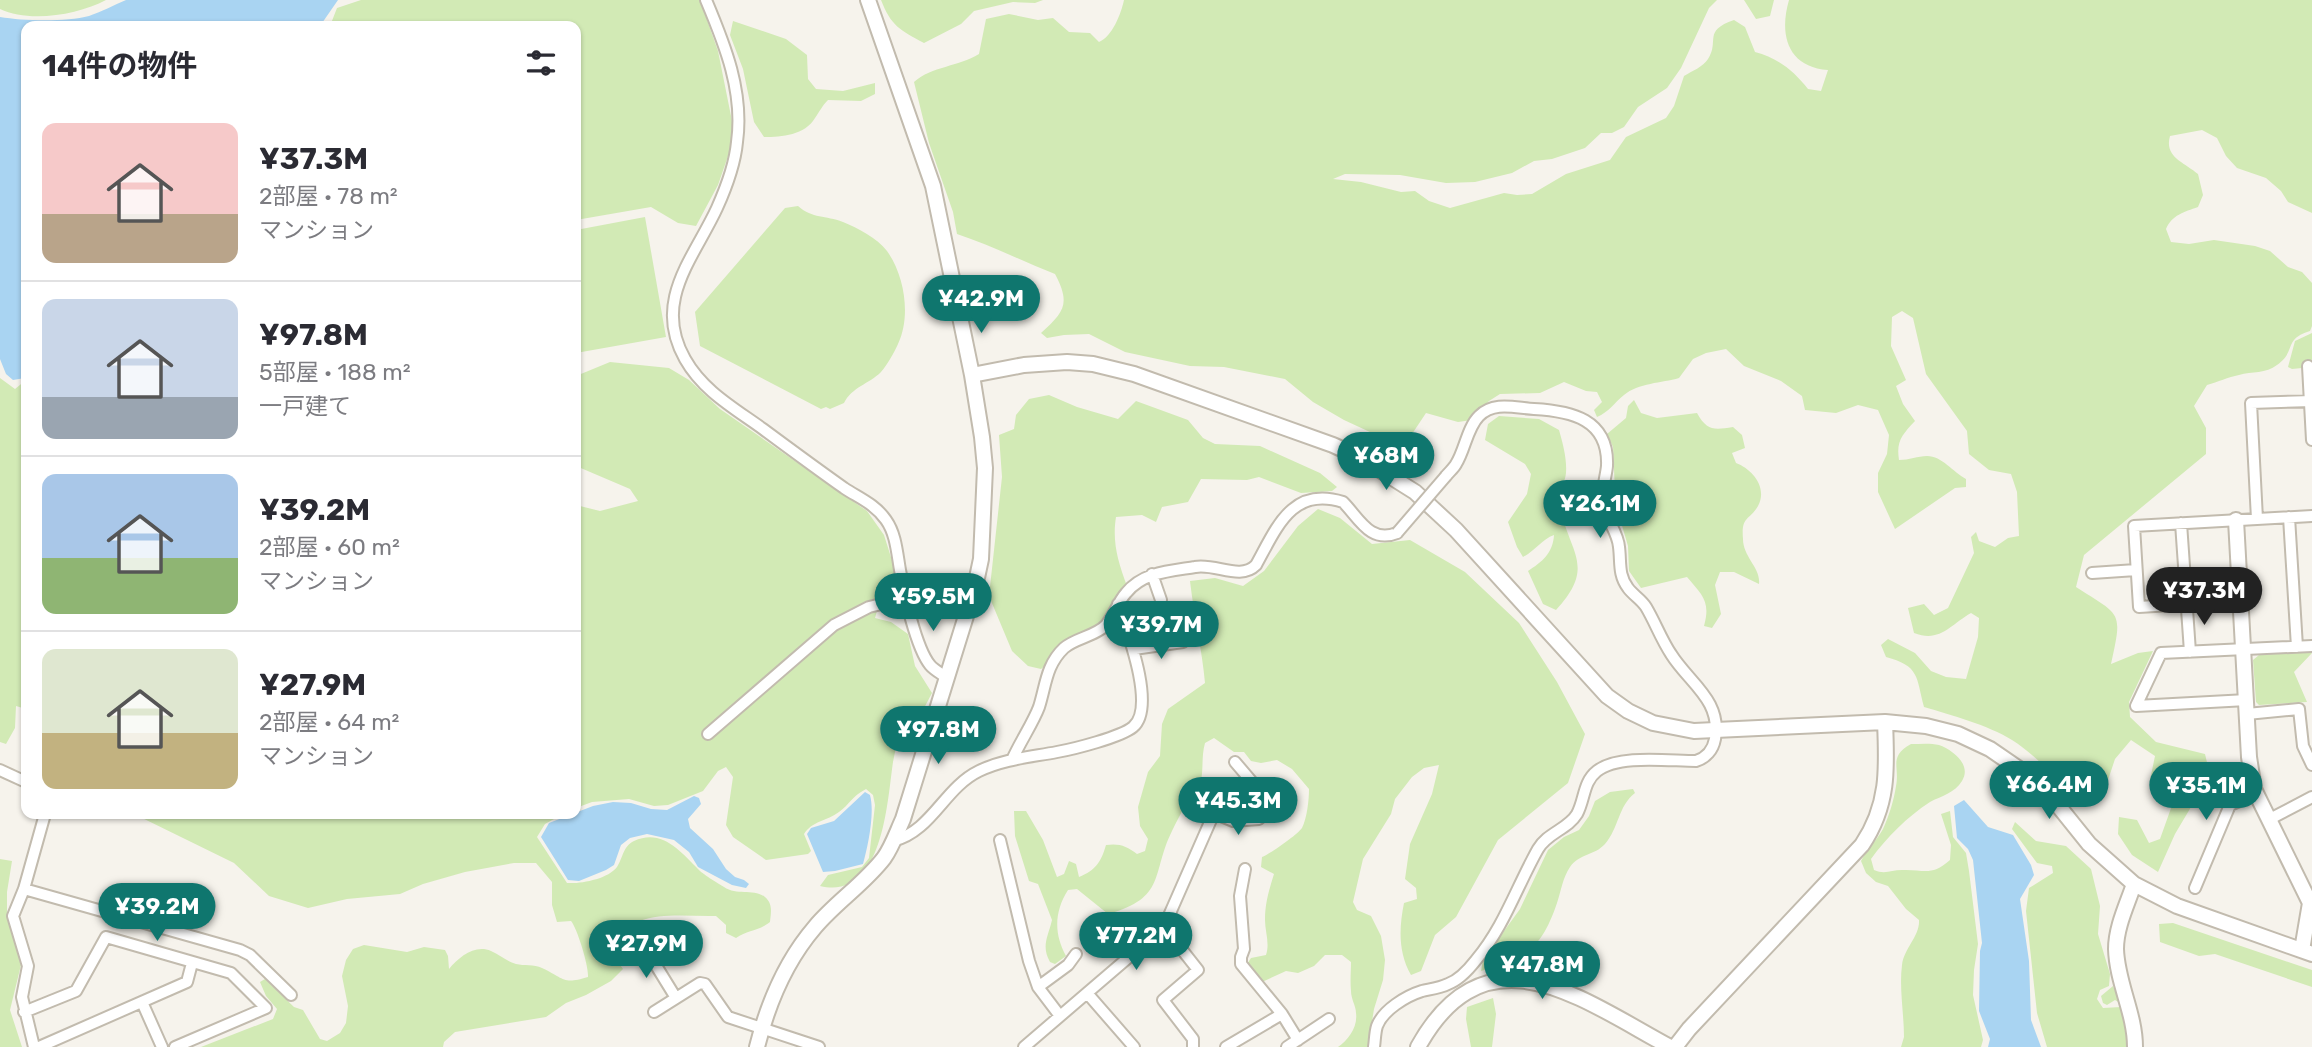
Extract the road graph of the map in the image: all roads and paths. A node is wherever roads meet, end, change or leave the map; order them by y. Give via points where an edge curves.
1 (706, 0) edge
2 (868, 0) edge
3 (2308, 366) dead end
4 (972, 375) junction
5 (2311, 401) edge
6 (2312, 440) edge
7 (2312, 516) edge
8 (2289, 517) junction
9 (2257, 519) junction
10 (2236, 520) junction
11 (2181, 523) junction
12 (2136, 570) junction
13 (2092, 573) dead end
14 (1152, 575) junction
15 (906, 598) junction
16 (1161, 600) dead end
17 (1118, 604) junction
18 (2187, 604) junction
19 (1183, 642) dead end
20 (2312, 646) edge
21 (2297, 647) junction
22 (1134, 649) junction
23 (2244, 650) junction
24 (2190, 652) junction
25 (947, 678) junction
26 (2247, 707) junction
27 (1885, 722) junction
28 (1716, 731) junction
29 (708, 734) dead end
30 (1012, 760) junction
31 (1235, 762) dead end
32 (2312, 765) edge
33 (0, 769) edge
34 (21, 780) edge
35 (2256, 794) junction
36 (2312, 797) edge
37 (44, 819) edge
38 (2268, 820) junction
39 (1000, 840) dead end
40 (893, 841) junction
41 (1245, 869) dead end
42 (2134, 884) junction
43 (2194, 888) dead end
44 (24, 889) junction
45 (1164, 928) junction
46 (644, 946) dead end
47 (2307, 952) edge
48 (1076, 954) dead end
49 (192, 962) junction
50 (1038, 987) junction
51 (1087, 993) junction
52 (291, 995) dead end
53 (676, 998) junction
54 (142, 1002) junction
55 (24, 1012) junction
56 (654, 1012) dead end
57 (1282, 1014) junction
58 (1060, 1016) junction
59 (1329, 1019) dead end
60 (762, 1028) junction
61 (1298, 1040) junction
62 (36, 1047) edge
63 (162, 1047) edge
64 (175, 1047) edge
65 (757, 1047) edge
66 (819, 1047) edge
67 (1024, 1047) edge
68 (1133, 1047) edge
69 (1193, 1047) edge
70 (1226, 1047) edge
71 (1287, 1047) edge
72 (1374, 1047) edge
73 (1418, 1047) edge
74 (1670, 1047) edge
75 (1675, 1047) edge
76 (2136, 1047) edge

1 - 15 street via 724,43 739,106 737,144 717,208 683,271 672,318 674,335 694,374 719,398 873,505 893,534
2 - 4 street via 933,186
3 - 5 street
4 - 25 street via 985,468 982,545 975,587
4 - 28 street via 1048,363 1115,368 1361,458 1415,492 1448,523 1592,682 1618,704 1665,727
5 - 6 street
5 - 9 street via 2251,403
7 - 8 street
8 - 9 street
8 - 21 street
9 - 10 street
10 - 11 street
10 - 23 street
11 - 12 street via 2134,526
11 - 18 street
12 - 13 street
12 - 18 street via 2139,607
14 - 16 street
14 - 17 street via 1135,583
14 - 28 street, bridge via 1203,566 1249,572 1292,508 1316,497 1343,502 1362,526 1388,537 1397,533 1457,464 1477,418 1488,410 1498,406 1573,413 1592,425 1606,453 1603,502 1619,546 1619,567 1671,654 1713,707
15 - 25 street via 930,666
15 - 29 street via 869,607 834,625
17 - 22 street
17 - 30 street via 1105,626 1065,647 1049,667 1039,708
18 - 24 street
19 - 22 street
20 - 21 street
21 - 23 street
22 - 30 street via 1142,708 1133,727 1059,752
23 - 24 street
23 - 26 street
24 - 26 street via 2161,653 2136,706
25 - 40 street
26 - 32 street via 2299,709 2303,746
26 - 35 street
27 - 28 street
27 - 42 street via 1927,726 1972,740 2006,758
27 - 75 street via 1885,792 1870,834
28 - 72 street via 1714,746 1703,759 1623,761 1596,772 1577,813 1539,847 1511,905 1477,959 1448,984 1412,995 1388,1012 1378,1024
30 - 40 street via 961,782 920,828
31 - 45 street via 1258,789 1263,814 1259,819 1233,821 1214,813
33 - 34 street
35 - 38 street
35 - 43 street via 2230,805
36 - 38 street
37 - 44 street
38 - 47 street via 2310,903
39 - 50 street
40 - 60 street via 869,875 798,950 778,984
41 - 57 street via 1240,896 1241,964
42 - 47 street via 2177,906
42 - 76 street via 2116,948
44 - 52 street via 240,950
44 - 55 street via 13,916 28,966
45 - 51 street
45 - 69 street via 1198,970 1163,1000 1194,1039
46 - 53 street
48 - 50 street
49 - 54 street via 187,982
49 - 55 street via 107,937 76,991
49 - 64 street via 231,972 266,1008
50 - 58 street
51 - 58 street
51 - 68 street
53 - 56 street
53 - 60 street via 699,983 705,984 728,1017
54 - 62 street
54 - 63 street
55 - 62 street
57 - 61 street
57 - 70 street
58 - 67 street
59 - 61 street
60 - 65 street
60 - 66 street
61 - 71 street
73 - 74 street via 1438,1016 1457,999 1481,985 1508,980 1563,990

